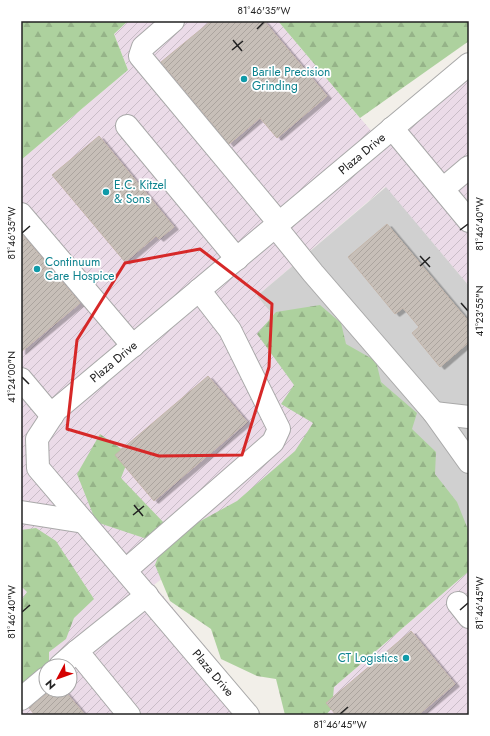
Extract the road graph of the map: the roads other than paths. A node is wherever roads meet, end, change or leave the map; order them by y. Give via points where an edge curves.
1 (172, 21) edge
2 (469, 64) edge
3 (127, 126) dead end
4 (392, 128) junction
5 (469, 167) edge
6 (443, 189) junction
7 (21, 214) edge
8 (469, 221) edge
9 (277, 224) junction
10 (237, 258) junction
11 (199, 290) junction
12 (133, 346) junction
13 (21, 379) edge
14 (434, 413) junction
15 (52, 416) junction
16 (469, 417) edge
17 (29, 443) edge
18 (469, 462) edge
19 (21, 512) edge
20 (84, 522) junction
21 (126, 570) junction
22 (147, 595) junction
23 (78, 651) junction
24 (70, 658) edge
25 (38, 685) edge
26 (21, 699) edge
27 (129, 715) edge
28 (248, 715) edge

1 - 9 street via 143,47 140,56
2 - 4 street, Plaza Drive
3 - 10 street
4 - 6 street
4 - 9 street, Plaza Drive
5 - 6 street
6 - 8 street
7 - 12 street
9 - 10 street, Plaza Drive
9 - 14 street via 318,279
10 - 11 street, Plaza Drive
11 - 12 street, Plaza Drive
11 - 21 street via 230,330 279,429 274,442
12 - 15 street, Plaza Drive
13 - 15 street
14 - 16 street
14 - 18 street
15 - 17 street, Plaza Drive via 37,439
17 - 20 street, Plaza Drive via 38,468
19 - 20 street
20 - 21 street, Plaza Drive
21 - 22 street, Plaza Drive
22 - 23 street
22 - 28 street, Plaza Drive
23 - 24 street
23 - 27 street
25 - 26 street

